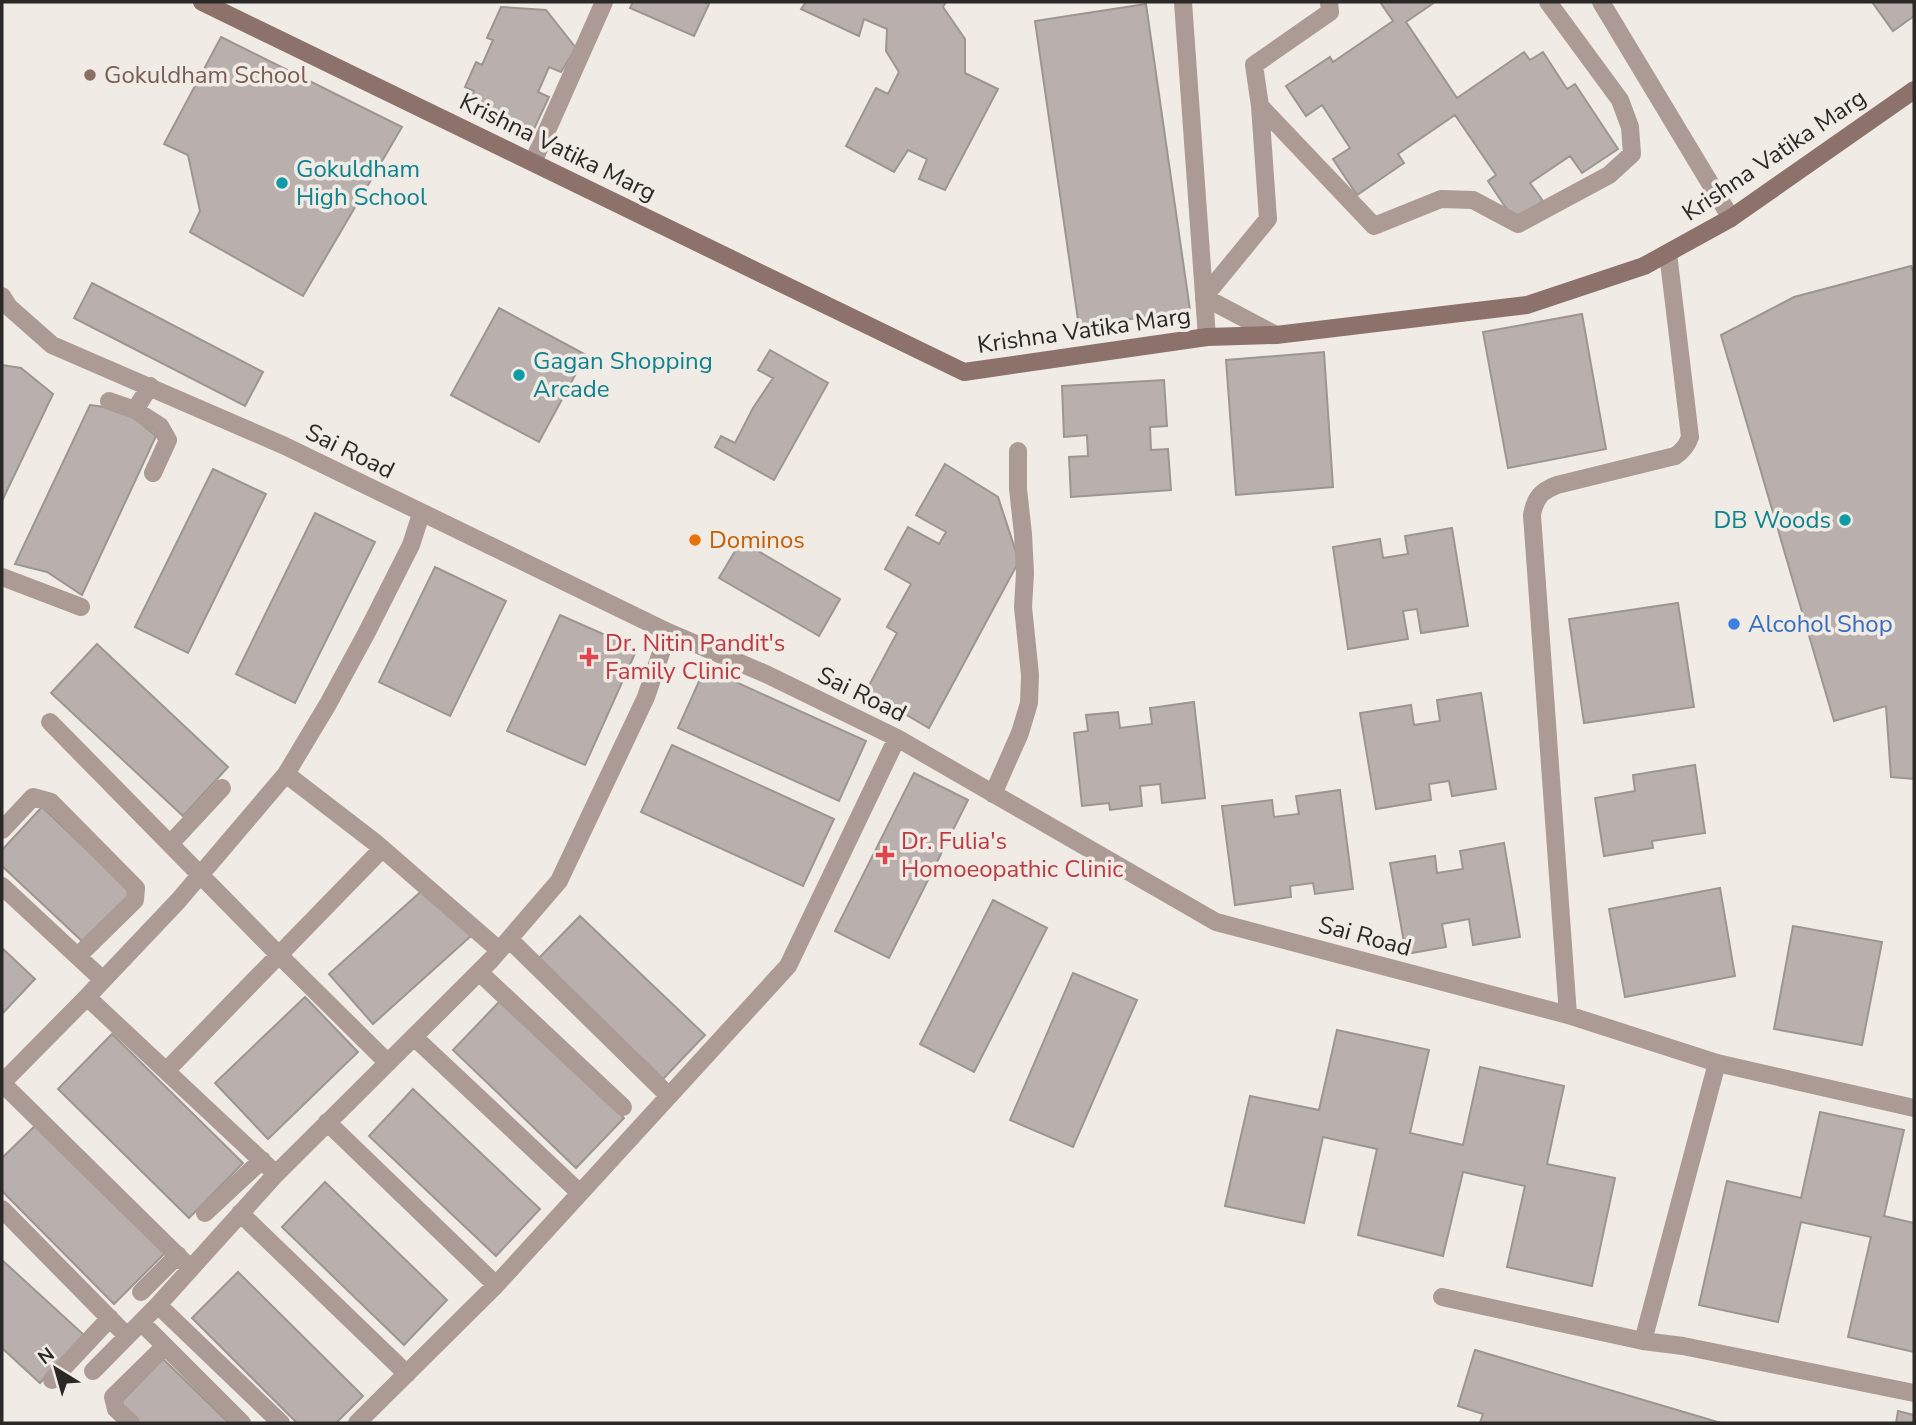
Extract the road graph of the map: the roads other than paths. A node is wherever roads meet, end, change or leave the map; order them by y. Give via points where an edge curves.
1 (202, 2) edge
2 (604, 2) edge
3 (1183, 2) edge
4 (1329, 2) edge
5 (1548, 2) edge
6 (1601, 2) edge
7 (1914, 90) edge
8 (1260, 106) junction
9 (533, 162) junction
10 (1731, 218) junction
11 (1668, 253) junction
12 (1204, 297) junction
13 (4, 308) edge
14 (1276, 335) junction
15 (1207, 337) junction
16 (150, 386) junction
17 (108, 401) dead end
18 (135, 410) junction
19 (1018, 451) dead end
20 (153, 473) dead end
21 (421, 514) junction
22 (2, 577) edge
23 (81, 607) dead end
24 (668, 632) junction
25 (50, 722) dead end
26 (897, 738) junction
27 (286, 774) junction
28 (222, 788) dead end
29 (993, 794) junction
30 (2, 830) edge
31 (170, 844) junction
32 (382, 849) junction
33 (201, 875) junction
34 (2, 886) edge
35 (504, 944) junction
36 (280, 956) junction
37 (78, 957) junction
38 (479, 972) junction
39 (103, 980) junction
40 (87, 997) junction
41 (1568, 1015) junction
42 (414, 1037) junction
43 (388, 1063) junction
44 (1717, 1063) junction
45 (166, 1071) junction
46 (669, 1096) junction
47 (623, 1107) dead end
48 (1914, 1108) edge
49 (327, 1122) junction
50 (261, 1160) junction
51 (276, 1174) junction
52 (580, 1193) junction
53 (2, 1209) edge
54 (205, 1213) dead end
55 (240, 1213) junction
56 (184, 1261) junction
57 (496, 1285) junction
58 (141, 1292) dead end
59 (1442, 1297) dead end
60 (158, 1305) junction
61 (110, 1318) junction
62 (141, 1322) junction
63 (127, 1336) junction
64 (1643, 1340) junction
65 (165, 1346) junction
66 (93, 1371) dead end
67 (407, 1374) junction
68 (52, 1380) dead end
69 (1914, 1393) edge
70 (131, 1423) edge
71 (242, 1423) edge
72 (281, 1423) edge
73 (357, 1423) edge

1 - 9 street, Krishna Vatika Marg
2 - 9 street
3 - 12 street
4 - 8 street via 1330,12 1254,65
5 - 8 street via 1620,100 1630,127 1632,154 1609,175 1518,224 1473,200 1441,199 1374,226
6 - 10 street
7 - 10 street, Krishna Vatika Marg
8 - 12 street via 1268,219
9 - 15 street, Krishna Vatika Marg via 964,372
10 - 11 street, Krishna Vatika Marg
11 - 14 street, Krishna Vatika Marg via 1644,266 1527,305
11 - 41 street via 1688,444 1675,456 1545,489 1535,500 1532,515
12 - 14 street
12 - 15 street
13 - 16 street, Sai Road via 52,345
14 - 15 street, Krishna Vatika Marg
16 - 18 street
16 - 21 street, Sai Road
17 - 18 street
18 - 20 street via 160,426 168,440
19 - 29 street via 1030,703
21 - 24 street, Sai Road
21 - 27 street via 411,545 367,632
22 - 23 street
24 - 26 street, Sai Road
24 - 35 street via 646,697 559,881
25 - 31 street
26 - 29 street, Sai Road
26 - 46 street via 788,967
27 - 32 street
27 - 33 street
28 - 31 street
29 - 41 street, Sai Road via 1216,922
30 - 37 street via 33,797 51,802 136,888 135,901
31 - 33 street
32 - 35 street
32 - 36 street
33 - 36 street
33 - 39 street
34 - 37 street
35 - 38 street
35 - 46 street
36 - 43 street
36 - 45 street
37 - 39 street
38 - 42 street
38 - 47 street
39 - 40 street
40 - 45 street
40 - 56 street via 2,1083
41 - 44 street, Sai Road
42 - 43 street
42 - 52 street
43 - 49 street
44 - 48 street, Sai Road
44 - 64 street
45 - 50 street
46 - 52 street
49 - 51 street
49 - 57 street
50 - 51 street
50 - 54 street
51 - 55 street
52 - 57 street
53 - 61 street
55 - 56 street
55 - 67 street
56 - 58 street
56 - 60 street
57 - 67 street
59 - 64 street
60 - 62 street
60 - 72 street
61 - 63 street
61 - 68 street
62 - 63 street
62 - 65 street
63 - 66 street
64 - 69 street
65 - 70 street via 113,1396 116,1409
65 - 71 street
67 - 73 street

